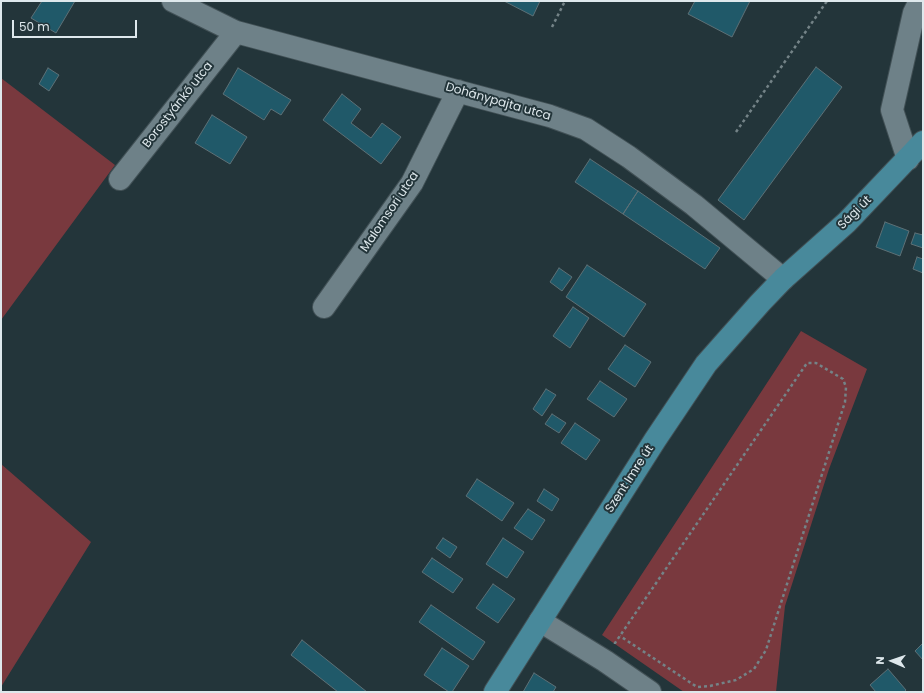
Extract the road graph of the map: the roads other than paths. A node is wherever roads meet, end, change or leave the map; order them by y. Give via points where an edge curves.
1 (173, 1) edge
2 (920, 1) edge
3 (236, 32) junction
4 (458, 91) junction
5 (923, 142) edge
6 (908, 159) junction
7 (120, 179) dead end
8 (783, 280) junction
9 (324, 307) dead end
10 (540, 621) junction
11 (495, 692) edge
12 (650, 692) edge

1 - 3 street, Dohánypajta utca
2 - 6 street via 914,14 892,110
3 - 4 street, Dohánypajta utca
3 - 7 street, Borostyánkő utca
4 - 8 street, Dohánypajta utca via 550,116 586,129 694,205
4 - 9 street, Malomsori utca via 412,183
5 - 6 main road, Sági út
6 - 8 main road, Sági út via 846,222
8 - 10 main road, Szent Imre út via 760,302 706,364
10 - 11 main road, Szent Imre út
10 - 12 street

